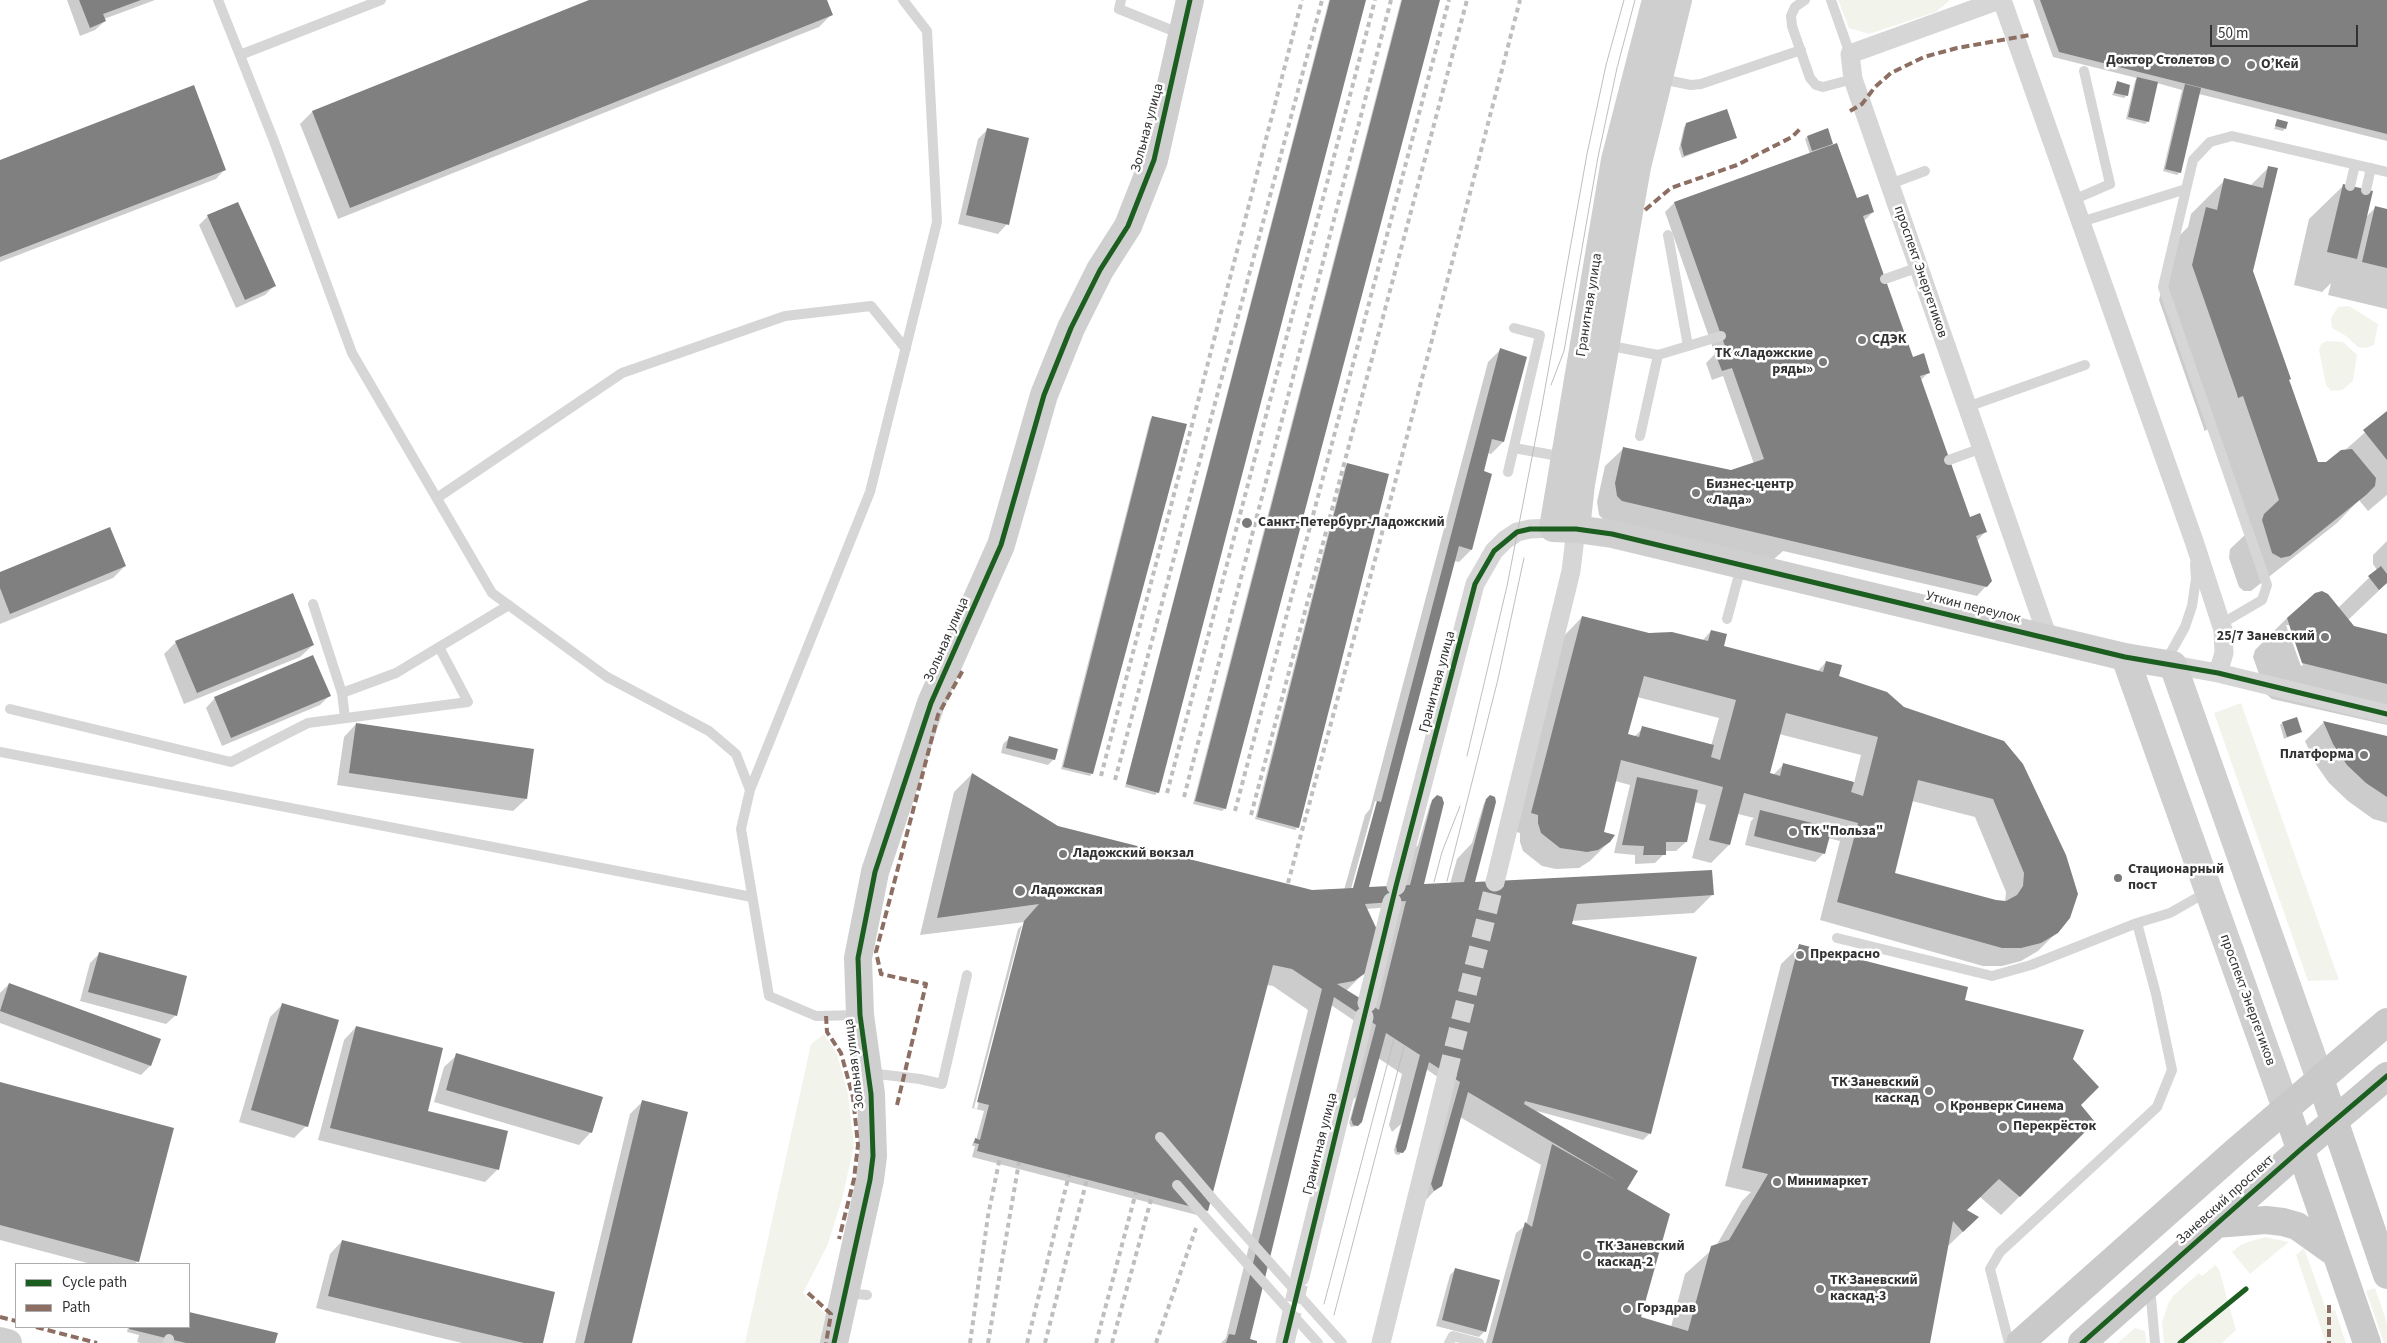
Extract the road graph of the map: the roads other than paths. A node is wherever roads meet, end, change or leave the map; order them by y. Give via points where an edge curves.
1 (218, 0) edge
2 (381, 0) edge
3 (902, 0) edge
4 (1121, 0) edge
5 (1190, 0) edge
6 (1656, 0) edge
7 (1678, 0) edge
8 (1805, 0) edge
9 (1831, 0) edge
10 (2001, 0) edge
11 (1182, 34) junction
12 (1801, 50) junction
13 (1850, 54) junction
14 (240, 55) junction
15 (2084, 72) dead end
16 (1657, 78) junction
17 (1853, 79) junction
18 (2355, 165) junction
19 (2371, 168) junction
20 (1925, 171) dead end
21 (2387, 172) edge
22 (1890, 184) junction
23 (2350, 186) dead end
24 (2186, 189) junction
25 (2366, 190) dead end
26 (2074, 200) junction
27 (2081, 222) junction
28 (1668, 235) dead end
29 (1919, 267) junction
30 (1885, 279) dead end
31 (1514, 328) dead end
32 (1721, 336) dead end
33 (1605, 345) junction
34 (1688, 346) junction
35 (906, 349) junction
36 (1658, 355) junction
37 (2085, 364) dead end
38 (1967, 407) junction
39 (1640, 436) dead end
40 (1514, 448) junction
41 (1982, 448) junction
42 (1565, 457) junction
43 (1949, 460) dead end
44 (1508, 472) dead end
45 (437, 498) junction
46 (1565, 528) junction
47 (2194, 541) junction
48 (1742, 564) junction
49 (313, 604) dead end
50 (509, 605) junction
51 (1726, 619) dead end
52 (2221, 624) junction
53 (2048, 638) junction
54 (439, 647) junction
55 (2126, 657) junction
56 (2169, 664) junction
57 (2218, 673) junction
58 (342, 693) junction
59 (10, 709) dead end
60 (2387, 714) edge
61 (345, 718) junction
62 (0, 752) edge
63 (750, 790) junction
64 (1495, 882) tunnel mouth
65 (2209, 892) junction
66 (752, 897) junction
67 (2136, 923) junction
68 (1837, 938) dead end
69 (967, 975) dead end
70 (860, 1015) junction
71 (2387, 1022) edge
72 (868, 1073) junction
73 (1446, 1075) tunnel mouth
74 (2387, 1076) edge
75 (2320, 1079) junction
76 (2286, 1108) junction
77 (2334, 1121) junction
78 (1160, 1137) dead end
79 (2300, 1150) junction
80 (1177, 1185) dead end
81 (2216, 1224) junction
82 (2335, 1253) junction
83 (2387, 1275) edge
84 (1300, 1277) tunnel mouth
85 (2150, 1283) junction
86 (0, 1341) edge
87 (1382, 1342) edge
88 (8, 1343) edge
89 (834, 1343) edge
90 (1318, 1343) edge
91 (1342, 1343) edge
92 (1448, 1343) edge
93 (1479, 1343) edge
94 (2009, 1343) edge
95 (2020, 1343) edge
96 (2082, 1343) edge
97 (2155, 1343) edge
98 (2367, 1343) edge

1 - 14 lane
2 - 14 lane
3 - 35 lane via 926,30 937,222
4 - 11 lane via 1119,9
5 - 11 street, Зольная улица
6 - 42 street, Гранитная улица via 1615,160
7 - 16 street, Гранитная улица
8 - 12 lane via 1795,7 1791,16
9 - 13 lane
10 - 13 street
10 - 26 street
11 - 70 street, Зольная улица via 1154,160 1128,226 1100,270 1071,328 1044,395 1001,545 931,703 875,872 858,958
12 - 16 lane via 1701,84
12 - 17 lane via 1810,78 1816,85 1830,87
13 - 17 street, проспект Энергетиков
14 - 45 lane via 352,353
15 - 26 lane via 2110,184
16 - 33 street, Гранитная улица via 1637,166
17 - 22 street, проспект Энергетиков
18 - 19 lane
18 - 23 lane
18 - 24 lane via 2232,136 2210,142 2193,160
19 - 21 lane
19 - 25 lane
20 - 22 lane
22 - 29 street, проспект Энергетиков
24 - 27 lane
24 - 52 lane via 2163,287 2267,585 2262,600
26 - 27 street
27 - 47 street
28 - 34 lane
29 - 30 lane
29 - 38 street, проспект Энергетиков
31 - 40 lane via 1540,335
32 - 34 lane
33 - 36 lane
33 - 46 street, Гранитная улица via 1581,484
34 - 36 lane
35 - 45 lane via 871,306 785,316 622,374
35 - 63 lane via 870,492
36 - 39 lane
37 - 38 lane
38 - 41 street, проспект Энергетиков
40 - 42 lane
40 - 44 lane
41 - 43 lane
41 - 53 street, проспект Энергетиков
42 - 46 street, Гранитная улица
45 - 50 lane via 492,593
46 - 48 street, Уткин переулок via 1612,534
46 - 64 street, Гранитная улица via 1571,571
46 - 84 street, Гранитная улица via 1517,532 1494,552 1475,584 1394,894
47 - 52 street
47 - 56 lane via 2196,579 2192,606
48 - 51 lane
48 - 53 street, Уткин переулок
49 - 58 lane
50 - 54 lane
50 - 63 lane via 607,677 708,731 736,754
52 - 57 street via 2224,653
53 - 55 street, Уткин переулок
54 - 58 lane via 396,673
54 - 61 lane via 468,702
55 - 56 street, Уткин переулок
55 - 65 street, проспект Энергетиков
56 - 57 street, Уткин переулок
56 - 75 street
57 - 60 street, Уткин переулок
58 - 61 lane
59 - 61 lane via 231,762 308,723
62 - 66 lane
63 - 66 lane via 741,830
65 - 67 lane via 2170,913
65 - 76 street, проспект Энергетиков
66 - 70 lane via 769,996 816,1016
67 - 68 lane via 2030,965 1992,976
67 - 94 lane via 2156,994 2172,1070 2157,1107 2000,1252 1990,1269
69 - 72 lane via 942,1084 920,1078
70 - 72 street, Зольная улица
71 - 75 main road, Заневский проспект
72 - 89 street, Зольная улица via 873,1156 856,1294
73 - 87 street
74 - 77 main road, Заневский проспект
75 - 76 main road, Заневский проспект
75 - 77 main road
76 - 79 main road, проспект Энергетиков
76 - 95 main road, Заневский проспект
77 - 79 main road, Заневский проспект
77 - 83 main road
78 - 91 lane, bridge
79 - 81 main road, Заневский проспект
79 - 82 main road, проспект Энергетиков
80 - 90 lane, bridge
81 - 82 main road via 2266,1220 2283,1222 2298,1226
81 - 85 main road, Заневский проспект
82 - 98 main road, проспект Энергетиков
85 - 96 main road, Заневский проспект
85 - 97 lane
86 - 88 street
92 - 93 lane via 1453,1336

